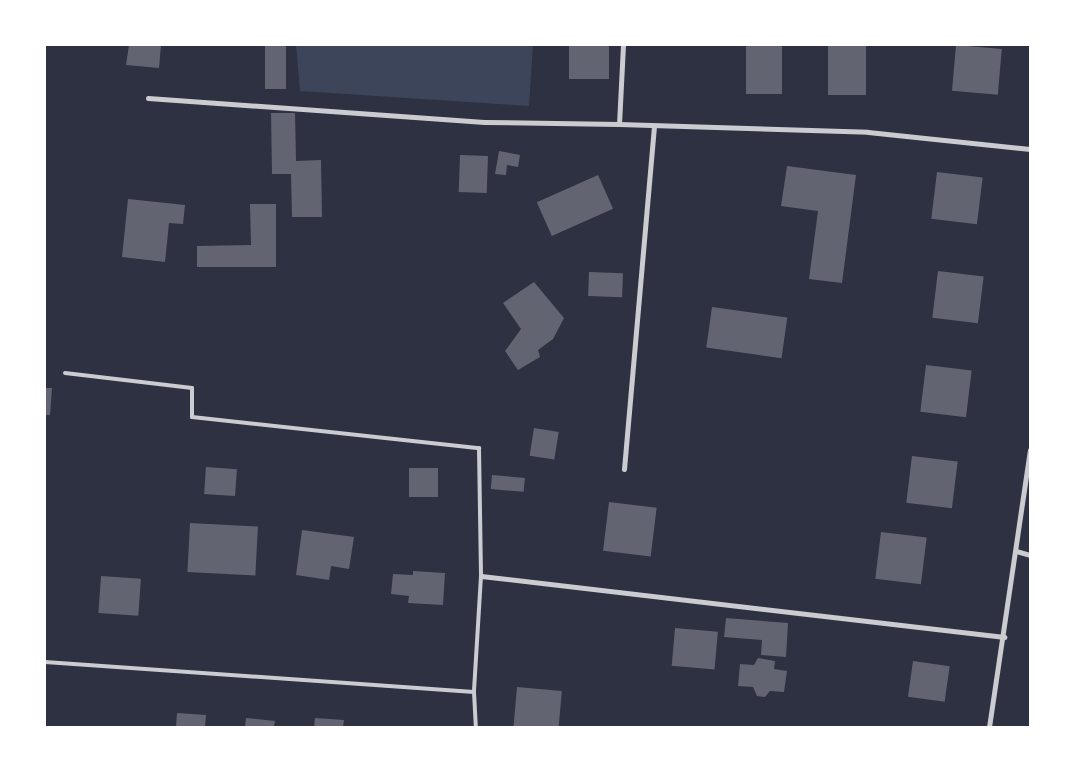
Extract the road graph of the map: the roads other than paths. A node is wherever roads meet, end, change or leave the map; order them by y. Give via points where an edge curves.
1 (623, 45) edge
2 (148, 98) dead end
3 (619, 124) junction
4 (654, 126) junction
5 (1030, 149) edge
6 (65, 373) dead end
7 (1030, 450) edge
8 (624, 469) dead end
9 (1016, 551) junction
10 (1030, 555) edge
11 (481, 576) junction
12 (1004, 637) junction
13 (45, 662) edge
14 (474, 692) junction
15 (476, 727) edge
16 (989, 727) edge

1 - 3 street
2 - 3 street via 484,122
3 - 4 street
4 - 5 street via 868,132
4 - 8 street
6 - 11 lane via 192,388 192,417 479,448
7 - 9 street
9 - 10 street
9 - 12 street
11 - 12 street
11 - 14 lane
12 - 16 street
13 - 14 lane
14 - 15 lane

